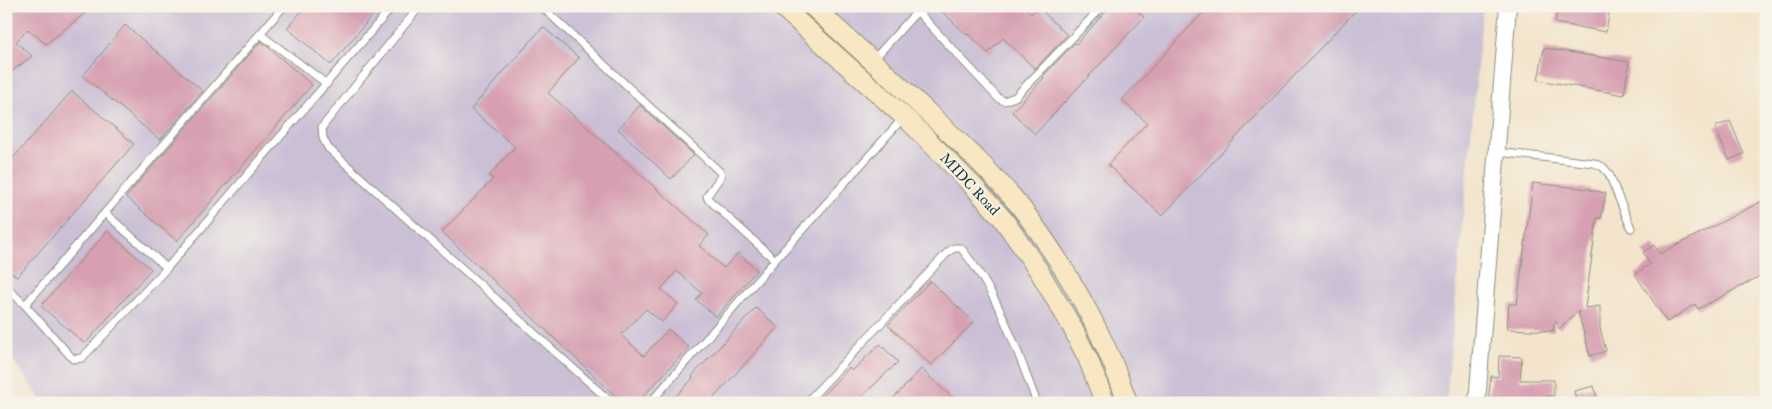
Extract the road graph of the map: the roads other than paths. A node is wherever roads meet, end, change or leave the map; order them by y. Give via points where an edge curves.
1 (284, 6) edge
2 (393, 6) edge
3 (420, 6) edge
4 (541, 6) edge
5 (781, 6) edge
6 (812, 6) edge
7 (1103, 6) edge
8 (1508, 6) edge
9 (919, 9) edge
10 (260, 34) junction
11 (873, 60) junction
12 (327, 84) junction
13 (904, 116) junction
14 (1497, 152) junction
15 (105, 213) junction
16 (1631, 228) dead end
17 (775, 260) junction
18 (167, 268) junction
19 (6, 287) edge
20 (25, 305) junction
21 (612, 403) edge
22 (650, 403) edge
23 (806, 403) edge
24 (1037, 403) edge
25 (1105, 403) edge
26 (1128, 403) edge
27 (1477, 403) edge

1 - 10 lane
2 - 12 lane
3 - 21 lane via 322,127 323,138 328,148
4 - 17 lane via 720,172 721,176 708,199
5 - 13 main road, MIDC Road
6 - 11 main road, MIDC Road
7 - 9 lane via 1015,97 1004,101
8 - 14 street
9 - 11 lane
10 - 12 lane
10 - 15 lane
11 - 26 main road, MIDC Road via 970,152 1019,206 1057,260 1089,315
12 - 18 lane
13 - 17 lane
13 - 25 main road, MIDC Road via 975,188 1034,264 1084,350
14 - 16 lane via 1594,163 1603,167 1609,174
14 - 27 street
15 - 18 lane
15 - 20 lane
17 - 22 lane
18 - 20 lane via 77,360
19 - 20 lane
23 - 24 lane via 948,252 961,248 978,268 1003,315

